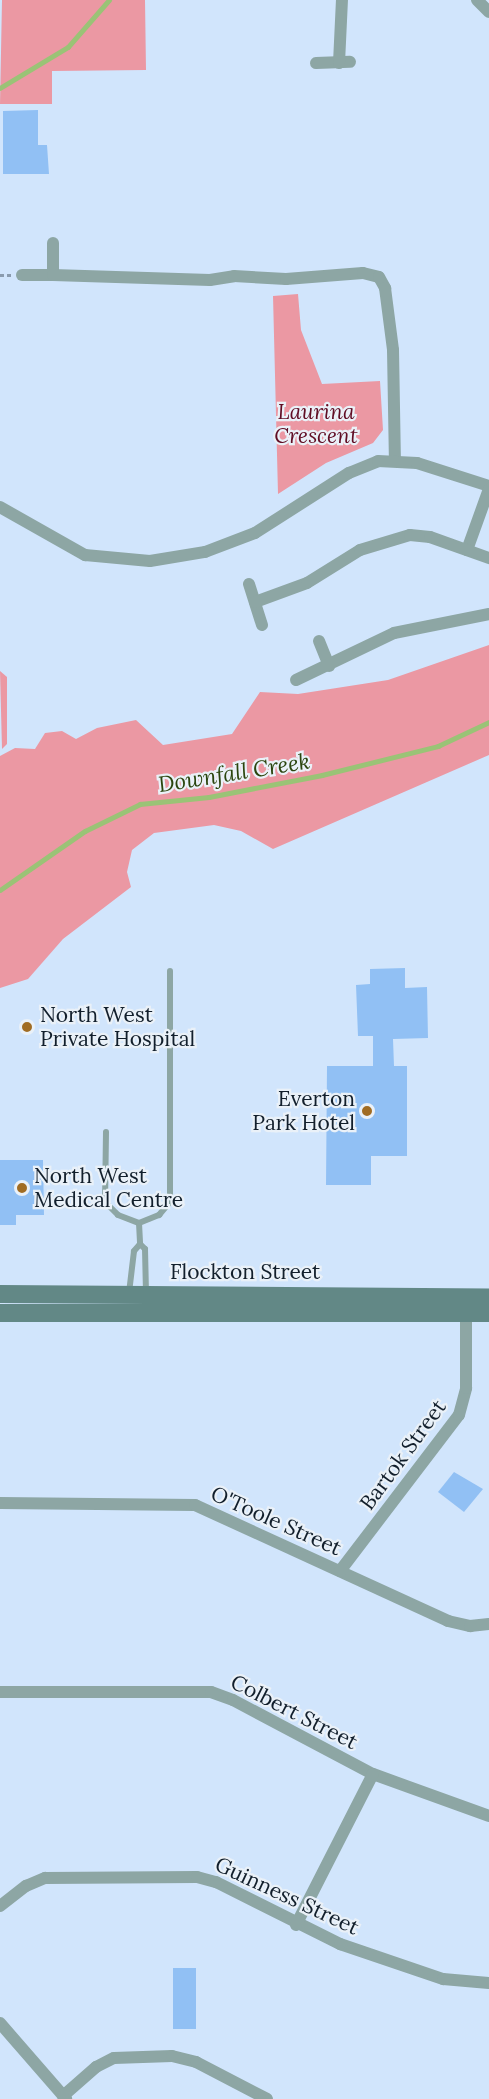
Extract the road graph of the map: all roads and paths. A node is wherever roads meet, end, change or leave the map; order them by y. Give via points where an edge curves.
1 (342, 0) edge
2 (477, 0) edge
3 (489, 12) edge
4 (316, 63) dead end
5 (53, 243) dead end
6 (22, 275) dead end
7 (53, 275) junction
8 (395, 459) junction
9 (489, 487) edge
10 (0, 507) edge
11 (467, 550) junction
12 (489, 558) edge
13 (249, 584) dead end
14 (255, 602) junction
15 (489, 614) edge
16 (262, 625) dead end
17 (319, 641) dead end
18 (328, 666) junction
19 (296, 680) dead end
20 (170, 972) dead end
21 (105, 1132) dead end
22 (139, 1223) junction
23 (140, 1244) junction
24 (0, 1294) edge
25 (138, 1294) junction
26 (489, 1297) edge
27 (0, 1313) edge
28 (466, 1313) junction
29 (489, 1313) edge
30 (0, 1503) edge
31 (340, 1571) junction
32 (489, 1624) edge
33 (0, 1692) edge
34 (373, 1774) junction
35 (489, 1816) edge
36 (0, 1906) edge
37 (296, 1925) junction
38 (489, 1983) edge
39 (0, 2023) edge
40 (64, 2097) edge
41 (263, 2098) edge

1 - 4 street via 344,62
2 - 3 street
5 - 7 street
6 - 7 street
7 - 8 street via 210,280 363,273 378,277 385,288 393,350
8 - 9 street
8 - 10 street via 349,473 255,533 205,552 168,559 124,562 85,555
9 - 11 street
11 - 12 street
11 - 14 street via 424,535 404,536 360,550 307,583
13 - 14 street
14 - 16 street
15 - 18 street via 394,633
17 - 18 street
18 - 19 street
20 - 22 lane via 170,1202 159,1215
21 - 22 lane via 106,1206
22 - 23 lane
23 - 25 lane via 134,1251
23 - 25 lane via 145,1249
24 - 25 street, Flockton Street
25 - 26 street, Flockton Street
27 - 28 street, Flockton Street
28 - 29 street, Flockton Street
28 - 31 street, Bartok Street via 466,1388 462,1409
30 - 31 street, O'Toole Street via 185,1503 206,1508
31 - 32 street, O'Toole Street via 448,1621 470,1626
33 - 34 street, Colbert Street via 211,1692
34 - 35 street, Colbert Street
34 - 37 street
36 - 37 street, Guinness Street via 26,1886 45,1878 188,1876 216,1882
37 - 38 street, Guinness Street via 443,1979
39 - 40 street
40 - 41 street via 89,2072 114,2058 172,2056 196,2062

